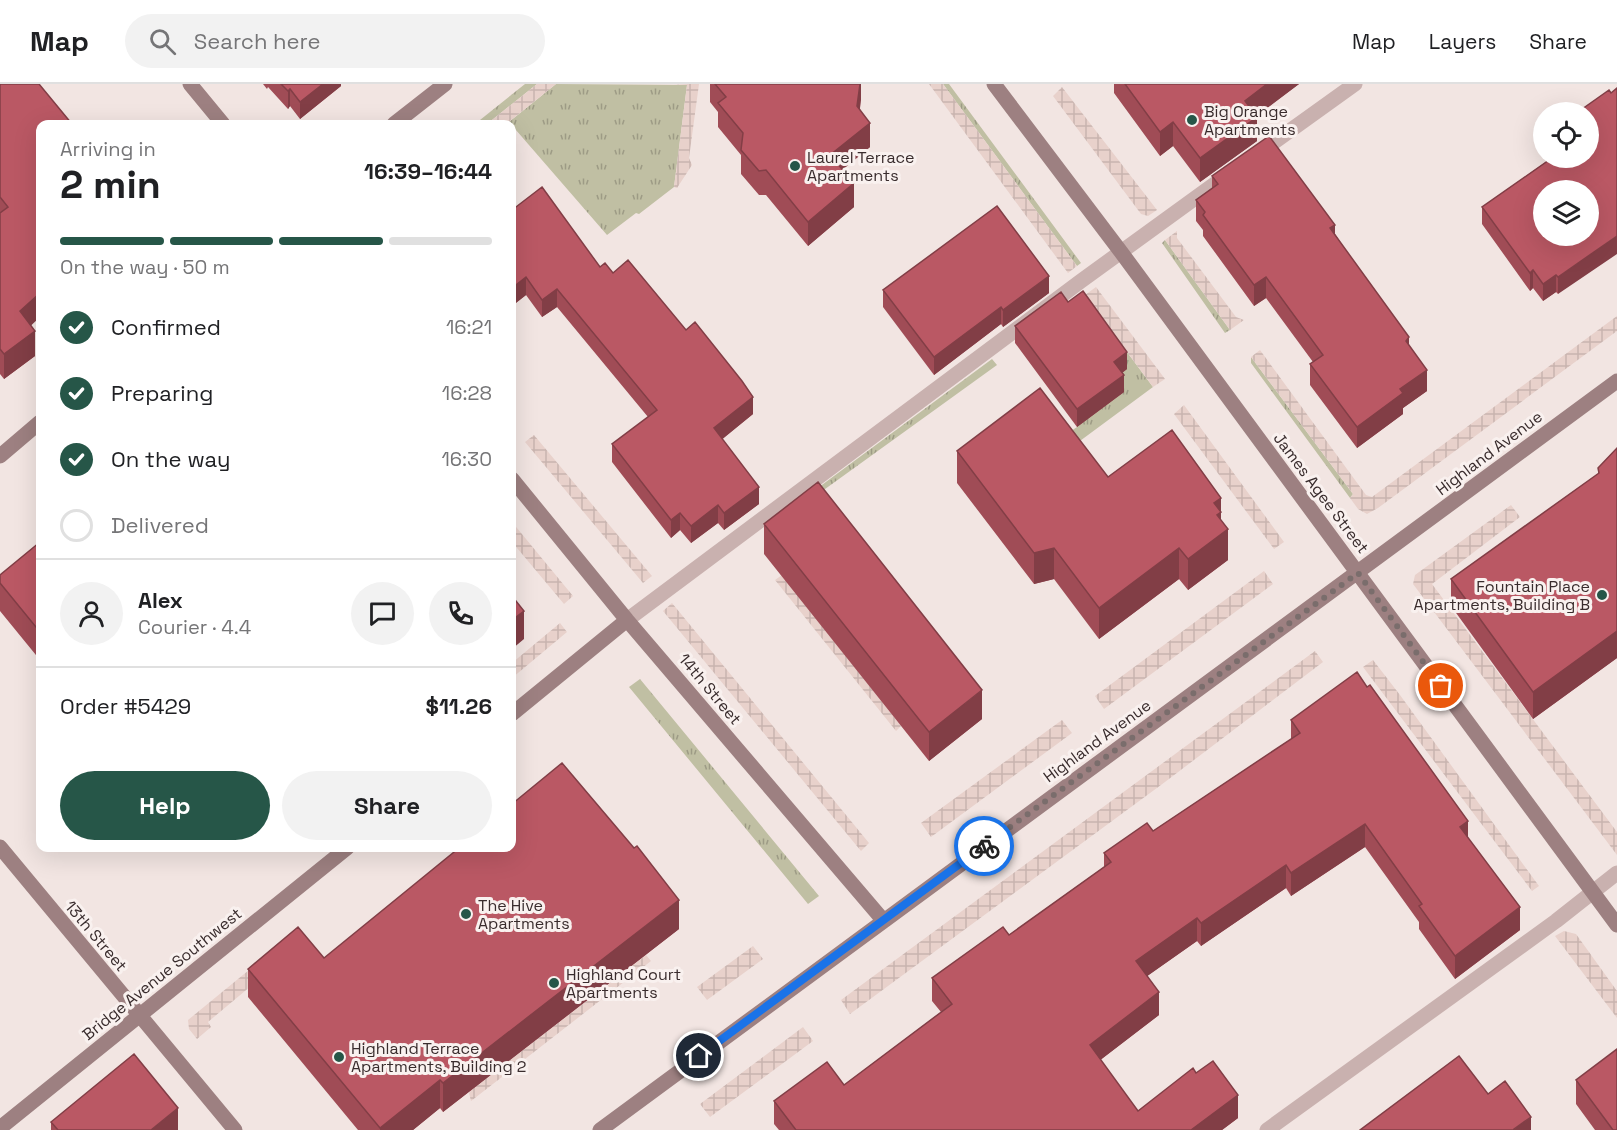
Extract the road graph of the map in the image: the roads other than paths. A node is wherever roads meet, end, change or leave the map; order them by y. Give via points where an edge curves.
1 (190, 84) edge
2 (445, 84) edge
3 (994, 84) edge
4 (1355, 84) edge
5 (220, 120) edge
6 (399, 120) edge
7 (1122, 252) junction
8 (1617, 381) edge
9 (36, 425) edge
10 (0, 456) edge
11 (516, 484) edge
12 (1358, 573) junction
13 (627, 620) junction
14 (516, 711) edge
15 (0, 847) edge
16 (342, 852) edge
17 (1617, 873) edge
18 (1592, 891) junction
19 (883, 920) junction
20 (1617, 925) edge
21 (140, 1016) junction
22 (0, 1128) edge
23 (235, 1130) edge
24 (600, 1130) edge
25 (1267, 1130) edge

1 - 5 street
2 - 6 street
3 - 7 street, James Agee Street
4 - 7 lane
7 - 12 street, James Agee Street
7 - 13 lane
8 - 12 street, Highland Avenue
9 - 10 street
11 - 13 street, 14th Street
12 - 18 street, James Agee Street
12 - 19 street, Highland Avenue
13 - 14 street
13 - 19 street, 14th Street
15 - 21 street, 13th Street
16 - 21 street, Bridge Avenue Southwest
17 - 18 lane
18 - 20 street, James Agee Street
18 - 25 lane
19 - 24 street, Highland Avenue
21 - 22 street, Bridge Avenue Southwest
21 - 23 street, 13th Street

